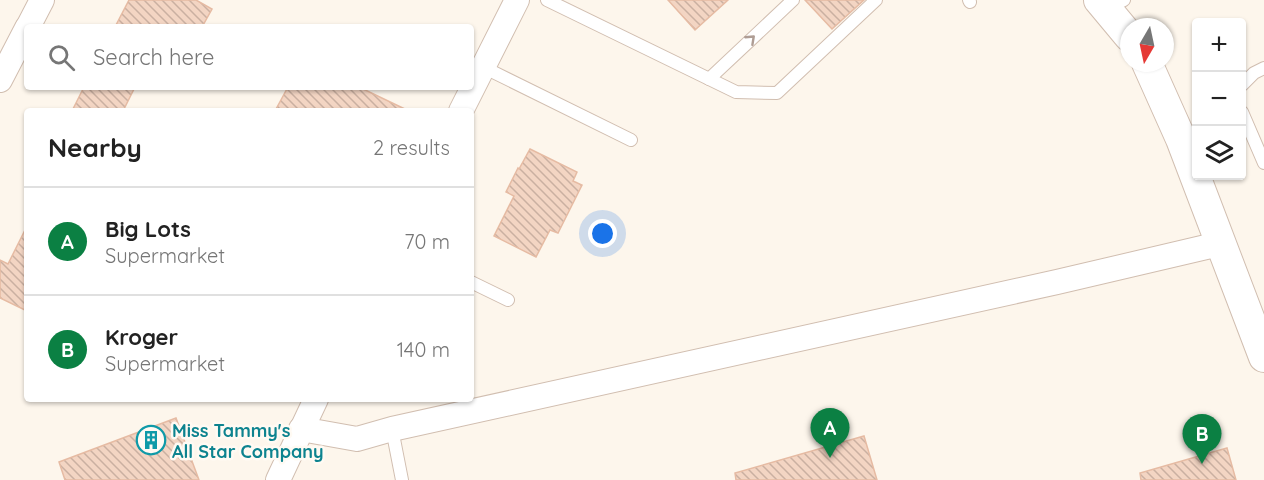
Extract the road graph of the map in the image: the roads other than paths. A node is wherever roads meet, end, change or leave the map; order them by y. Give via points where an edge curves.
1 (42, 0) edge
2 (517, 0) edge
3 (547, 0) edge
4 (793, 0) edge
5 (876, 0) edge
6 (1110, 3) edge
7 (1120, 20) edge
8 (29, 24) edge
9 (24, 34) edge
10 (483, 67) junction
11 (1264, 68) edge
12 (1152, 72) edge
13 (709, 79) junction
14 (0, 80) edge
15 (1246, 81) edge
16 (474, 85) edge
17 (472, 90) edge
18 (462, 108) edge
19 (1246, 121) edge
20 (631, 140) dead end
21 (1264, 164) edge
22 (1220, 244) junction
23 (474, 283) edge
24 (508, 300) dead end
25 (1261, 339) edge
26 (314, 402) edge
27 (301, 429) junction
28 (392, 429) junction
29 (278, 480) edge
30 (402, 480) edge

1 - 8 street
2 - 10 street
3 - 13 lane
13 -> 4 lane
5 - 13 lane via 777,93 736,92
6 - 7 street
9 - 14 street
10 - 16 street
10 - 20 lane
11 - 15 lane
12 - 22 street via 1185,137
17 - 18 street
19 - 21 lane
22 - 25 street
22 - 28 street
23 - 24 lane
26 - 27 street
27 - 28 street via 357,438
27 - 29 street
28 - 30 lane

